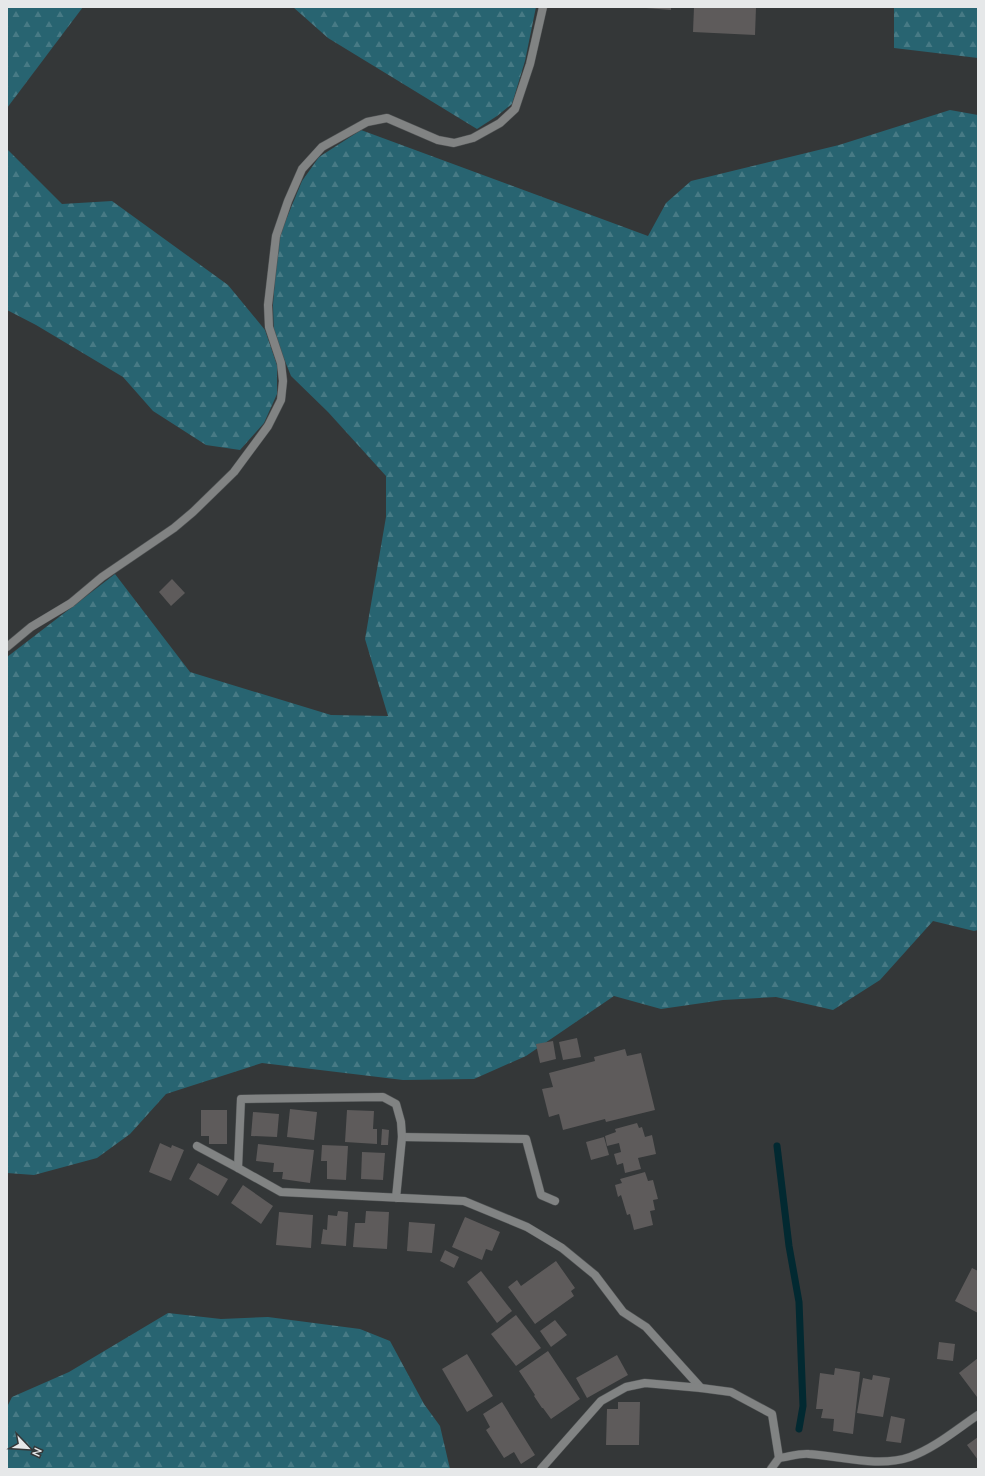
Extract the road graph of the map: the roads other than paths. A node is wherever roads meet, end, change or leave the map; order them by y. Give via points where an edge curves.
1 (542, 7) edge
2 (7, 647) edge
3 (402, 1137) junction
4 (197, 1146) dead end
5 (238, 1168) junction
6 (396, 1198) junction
7 (555, 1201) dead end
8 (701, 1388) junction
9 (978, 1415) edge
10 (779, 1458) junction
11 (541, 1469) edge
12 (771, 1469) edge

1 - 2 street via 530,64 515,109 500,123 473,138 454,143 438,140 387,118 367,122 322,147 302,169 276,236 268,305 269,327 281,363 283,381 281,400 268,426 234,472 184,520
3 - 5 street via 396,1104 383,1097 241,1099
3 - 6 street
3 - 7 street via 526,1139 540,1195
4 - 5 street
5 - 6 street via 281,1192
6 - 8 street via 464,1201 527,1227 562,1248 595,1275 623,1312 646,1327
8 - 10 street via 730,1392 772,1414
8 - 11 street via 645,1383 626,1387 601,1401
9 - 10 street via 934,1445 909,1457 856,1461 808,1454
10 - 12 street

